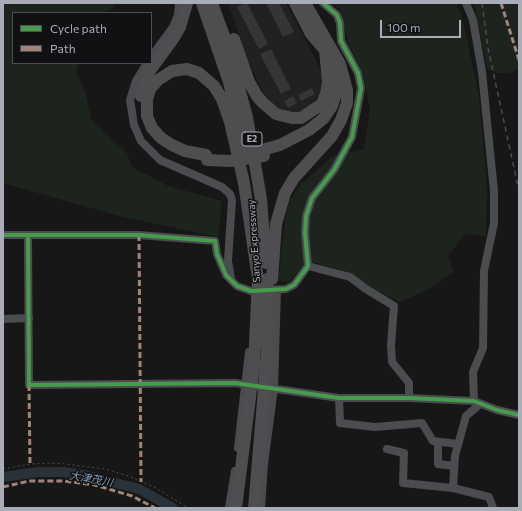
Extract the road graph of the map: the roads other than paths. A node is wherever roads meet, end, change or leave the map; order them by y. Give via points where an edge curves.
1 (179, 3) edge
2 (187, 3) edge
3 (202, 3) edge
4 (212, 3) edge
5 (218, 3) edge
6 (295, 3) edge
7 (305, 3) edge
8 (323, 3) edge
9 (466, 3) edge
10 (325, 50) junction
11 (152, 56) edge
12 (146, 64) edge
13 (344, 78) junction
14 (263, 153) junction
15 (207, 157) junction
16 (3, 235) edge
17 (28, 235) junction
18 (308, 266) junction
19 (231, 280) junction
20 (268, 282) junction
21 (251, 291) junction
22 (28, 318) junction
23 (3, 319) edge
24 (245, 384) junction
25 (274, 388) junction
26 (339, 398) junction
27 (409, 398) junction
28 (477, 403) junction
29 (519, 415) edge
30 (438, 443) junction
31 (458, 444) junction
32 (387, 449) dead end
33 (454, 466) junction
34 (454, 488) junction
35 (229, 508) edge
36 (236, 508) edge
37 (254, 508) edge
38 (261, 508) edge
39 (492, 508) edge

1 - 11 street via 173,27
2 - 15 highway via 177,33 149,72 142,89 140,105 142,120 152,137 165,148 183,156
3 - 20 highway, Sanyo Expressway / E2 via 227,75 240,126
4 - 20 highway, Sanyo Expressway / E2 via 238,81 253,144
5 - 10 highway via 249,82 263,103 276,114 301,118 322,104 328,82
6 - 10 highway via 311,34
7 - 13 highway via 333,51
8 - 18 street via 337,15 341,41 358,73 361,88 352,136 334,170 312,198 306,216
9 - 28 street via 473,20 482,72 494,191 494,223 484,272 483,348 474,372
10 - 14 highway via 336,77 336,93 332,106 309,130
12 - 19 street via 136,81 130,100 134,125 141,142 160,160 222,187 230,194 232,200 228,261
13 - 14 highway via 340,102 322,129 291,146
13 - 20 highway via 347,103 341,120 332,136 302,168 285,193 276,224
14 - 15 highway
15 - 20 highway via 172,146 152,128 147,116 150,89 172,71 187,69 199,73 214,86 222,99 230,122
16 - 17 street
17 - 19 street via 139,235 215,241 221,264
17 - 22 street
18 - 20 street via 294,285 286,289
18 - 27 street via 350,277 394,306 392,362 409,383
19 - 21 street via 237,286
20 - 21 street
20 - 25 street
20 - 36 highway, Sanyo Expressway / E2, bridge via 254,366
20 - 37 highway, bridge via 267,354
21 - 24 street via 250,339
22 - 23 street
22 - 24 street via 29,385
24 - 25 street
24 - 35 street
25 - 26 street
25 - 38 street
26 - 27 street
26 - 30 street via 340,423 375,427 422,423 433,441
27 - 28 street
28 - 29 street
28 - 31 street via 466,416
30 - 31 street
30 - 33 street via 438,464
31 - 33 street
32 - 34 street via 404,453 403,483
33 - 34 street
34 - 39 street via 489,497

